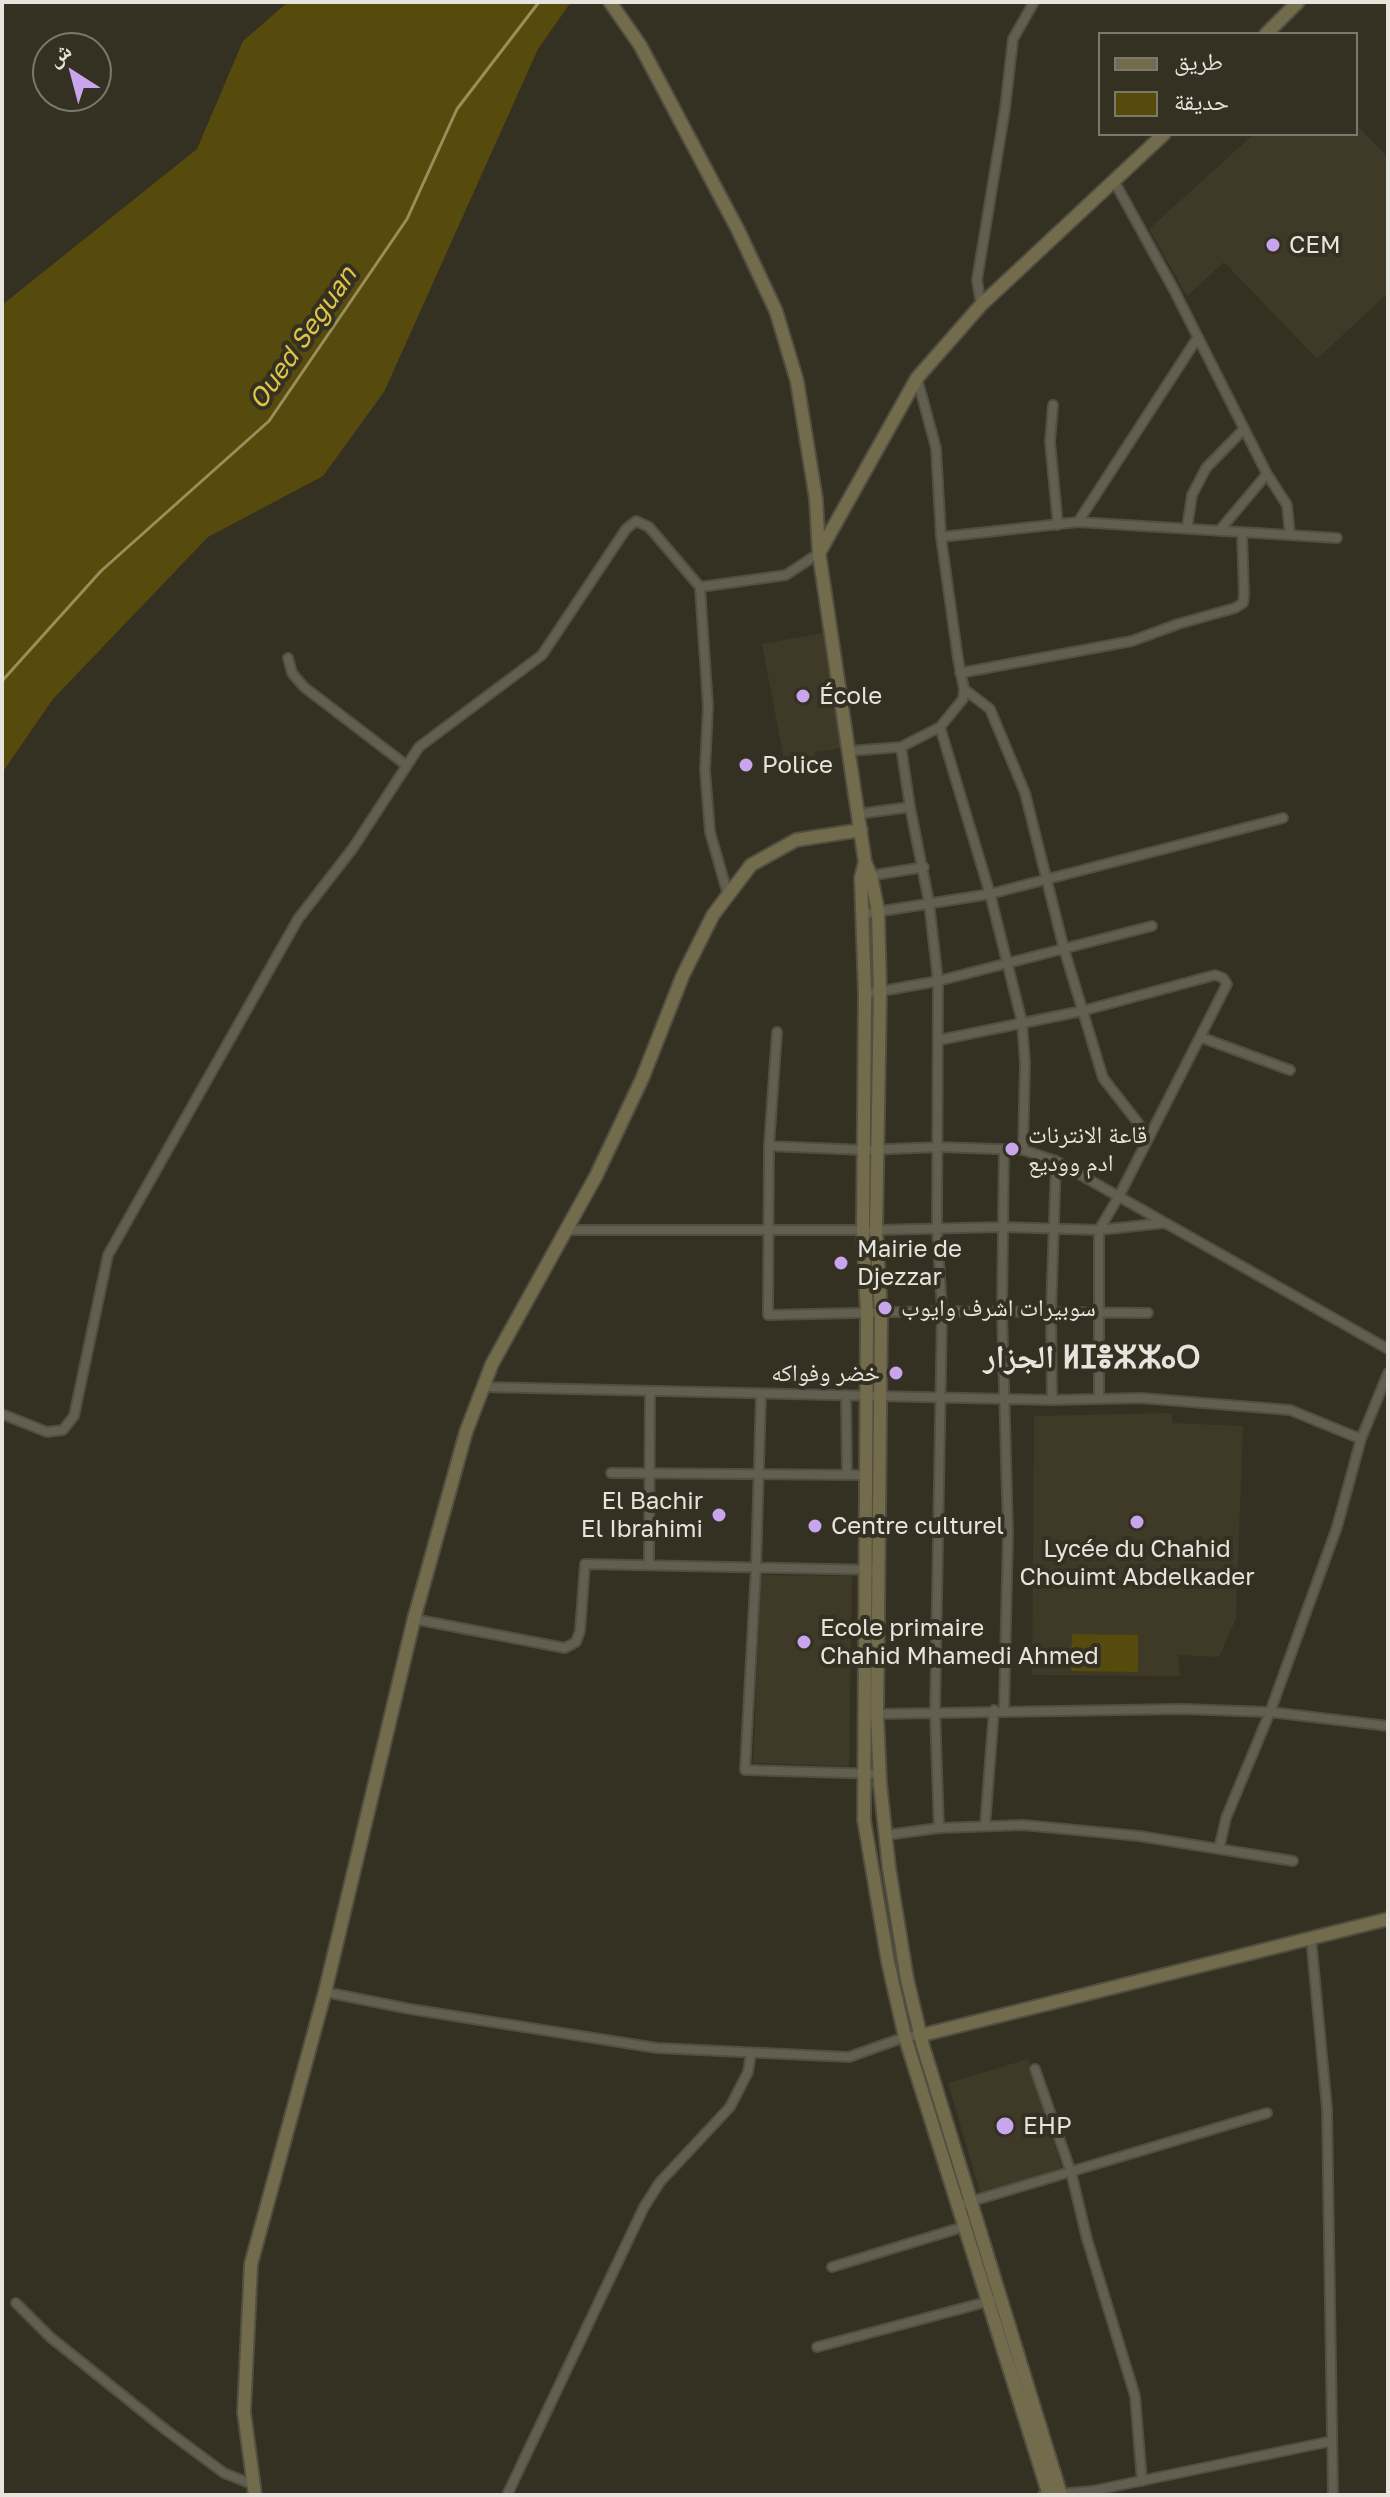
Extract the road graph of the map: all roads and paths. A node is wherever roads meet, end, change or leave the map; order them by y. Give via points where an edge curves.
1 (611, 2) edge
2 (1034, 2) edge
3 (1298, 2) edge
4 (1268, 32) edge
5 (1162, 136) edge
6 (1114, 181) junction
7 (981, 305) junction
8 (1198, 337) junction
9 (917, 378) junction
10 (1053, 405) dead end
11 (1244, 429) junction
12 (1267, 474) junction
13 (1078, 522) junction
14 (1058, 525) junction
15 (1187, 528) junction
16 (1219, 531) junction
17 (1242, 533) junction
18 (1290, 535) junction
19 (941, 537) junction
20 (1337, 538) dead end
21 (819, 553) junction
22 (700, 587) junction
23 (288, 658) dead end
24 (960, 673) junction
25 (964, 689) junction
26 (940, 727) junction
27 (901, 747) junction
28 (849, 751) junction
29 (406, 765) junction
30 (910, 807) junction
31 (858, 814) junction
32 (1283, 818) dead end
33 (861, 830) junction
34 (924, 867) junction
35 (866, 877) junction
36 (1047, 878) junction
37 (990, 894) junction
38 (728, 895) junction
39 (929, 902) junction
40 (878, 911) junction
41 (863, 914) junction
42 (1152, 926) dead end
43 (1064, 949) junction
44 (1006, 964) junction
45 (938, 981) junction
46 (880, 992) junction
47 (865, 994) junction
48 (1082, 1011) junction
49 (1022, 1022) junction
50 (777, 1032) dead end
51 (1200, 1037) junction
52 (939, 1040) junction
53 (1290, 1070) dead end
54 (1149, 1137) junction
55 (769, 1146) junction
56 (939, 1147) junction
57 (870, 1149) junction
58 (1004, 1149) junction
59 (1023, 1150) junction
60 (1056, 1161) junction
61 (1119, 1196) junction
62 (1165, 1223) junction
63 (937, 1227) junction
64 (1003, 1227) junction
65 (769, 1229) junction
66 (1055, 1229) junction
67 (566, 1230) junction
68 (870, 1230) junction
69 (1099, 1230) junction
70 (942, 1311) junction
71 (1002, 1312) junction
72 (867, 1313) junction
73 (881, 1313) junction
74 (1051, 1313) junction
75 (1148, 1313) dead end
76 (1098, 1314) junction
77 (1388, 1349) edge
78 (1388, 1373) edge
79 (483, 1387) junction
80 (650, 1392) junction
81 (761, 1395) junction
82 (846, 1395) junction
83 (866, 1395) junction
84 (881, 1395) junction
85 (941, 1395) junction
86 (1099, 1397) junction
87 (1003, 1398) junction
88 (1052, 1400) junction
89 (2, 1414) edge
90 (1361, 1439) junction
91 (611, 1473) dead end
92 (649, 1474) junction
93 (759, 1474) junction
94 (847, 1475) junction
95 (865, 1475) junction
96 (649, 1564) junction
97 (756, 1567) junction
98 (865, 1570) junction
99 (880, 1570) junction
100 (414, 1619) junction
101 (999, 1710) junction
102 (935, 1712) junction
103 (1270, 1712) junction
104 (877, 1714) junction
105 (1388, 1726) edge
106 (864, 1773) junction
107 (880, 1774) junction
108 (985, 1826) junction
109 (939, 1828) junction
110 (886, 1835) junction
111 (1219, 1849) junction
112 (1293, 1861) dead end
113 (1388, 1919) edge
114 (1311, 1938) junction
115 (325, 1992) junction
116 (922, 2035) junction
117 (905, 2037) junction
118 (751, 2053) junction
119 (1035, 2069) dead end
120 (1267, 2113) dead end
121 (1071, 2172) junction
122 (965, 2204) junction
123 (966, 2226) junction
124 (832, 2267) dead end
125 (995, 2299) junction
126 (16, 2303) dead end
127 (817, 2347) dead end
128 (1332, 2441) junction
129 (1142, 2481) junction
130 (254, 2490) edge
131 (507, 2495) edge
132 (1047, 2495) edge
133 (1061, 2495) edge
134 (1333, 2495) edge

1 - 21 main road via 694,143 776,311 797,381
2 - 7 street via 1013,39 977,280
3 - 4 main road
5 - 6 main road
6 - 7 main road
6 - 8 street
7 - 9 main road
8 - 11 street
8 - 13 street
9 - 19 street via 936,448
9 - 21 main road
10 - 14 street via 1050,442
11 - 12 street
11 - 15 street via 1206,468 1192,495
12 - 16 street
12 - 18 street via 1287,505
13 - 14 street
13 - 15 street
14 - 19 street
15 - 16 street
16 - 17 street
17 - 18 street
17 - 24 street via 1244,594 1243,603 1235,608 1132,641
18 - 20 street
19 - 24 street
21 - 22 street via 786,575
21 - 28 main road
22 - 29 street via 649,527 636,521 542,655 419,747
22 - 38 street via 710,832
23 - 29 street via 304,687
24 - 25 street
25 - 26 street via 963,699
25 - 36 street via 990,709 1025,793
26 - 27 street
26 - 37 street
27 - 28 street
27 - 30 street
28 - 31 main road
29 - 89 street via 353,848 298,919 108,1255 74,1416 63,1430 47,1432
30 - 31 street
30 - 34 street
31 - 33 main road
32 - 36 street
33 - 35 main road
33 - 38 main road via 796,840 751,865
34 - 35 street
34 - 39 street
35 - 40 main road
35 - 41 main road
36 - 37 street
36 - 43 street
37 - 39 street
37 - 44 street
38 - 67 main road via 683,975 642,1079
39 - 40 street
39 - 45 street
40 - 41 street
40 - 46 main road
41 - 47 main road
42 - 43 street
43 - 44 street
43 - 48 street
44 - 45 street
44 - 49 street
45 - 46 street
45 - 52 street
46 - 47 street
46 - 57 main road
47 - 57 main road
48 - 49 street
48 - 51 street via 1215,975 1227,984
48 - 54 street via 1103,1078
49 - 52 street
49 - 59 street
50 - 55 street
51 - 53 street
51 - 54 street
52 - 56 street
54 - 61 street
55 - 57 street
55 - 65 street
56 - 57 street
56 - 58 street
56 - 63 street
57 - 68 main road
58 - 59 street
58 - 64 street
59 - 60 street
60 - 61 street
60 - 66 street
61 - 62 street
61 - 69 street
62 - 69 street
62 - 77 street
63 - 64 street
63 - 68 street
63 - 70 street
64 - 66 street
64 - 71 street
65 - 67 street
65 - 68 street
65 - 72 street via 768,1315
66 - 69 street
66 - 74 street
67 - 79 main road
68 - 72 main road
68 - 73 main road
69 - 76 street
70 - 71 street
70 - 73 street
70 - 85 street
71 - 74 street
71 - 87 street
72 - 73 street
72 - 83 main road
73 - 84 main road
74 - 76 street
74 - 88 street
75 - 76 street
76 - 86 street
78 - 90 street
79 - 80 street
79 - 100 main road
80 - 81 street
80 - 92 street
81 - 82 street
81 - 93 street
82 - 83 street
82 - 94 street
83 - 84 street
83 - 95 main road
84 - 85 street
84 - 99 main road
85 - 87 street
85 - 102 street
86 - 88 street
86 - 90 street via 1290,1410
87 - 88 street
87 - 101 street via 1008,1533
90 - 103 street via 1337,1527
91 - 92 street
92 - 93 street
92 - 96 street
93 - 94 street
93 - 97 street
94 - 95 street
95 - 98 main road
96 - 97 street
96 - 100 street via 585,1564 580,1631 576,1642 565,1648
97 - 98 street
97 - 106 street via 745,1770
98 - 99 street
98 - 106 main road
99 - 104 main road
100 - 115 main road
101 - 102 street
101 - 103 street
101 - 108 street
102 - 104 street
102 - 109 street
103 - 105 street
103 - 111 street via 1226,1818
104 - 107 main road
106 - 107 street
106 - 117 main road via 869,1857
107 - 110 main road
108 - 109 street
108 - 111 street via 1124,1834
109 - 110 street
110 - 116 main road via 907,1979
111 - 112 street
113 - 114 main road
114 - 116 main road
114 - 128 street via 1327,2109
115 - 118 street via 657,2048
115 - 130 main road via 251,2264 244,2412
116 - 117 street
116 - 122 main road
117 - 118 street via 849,2057
117 - 122 main road
118 - 131 street via 748,2072 730,2107 660,2182 644,2207
119 - 121 street
120 - 121 street
121 - 122 street
121 - 129 street via 1135,2396
122 - 123 main road
122 - 125 main road
123 - 124 street
123 - 125 main road
125 - 127 street
125 - 132 main road
125 - 133 main road
126 - 130 street via 166,2430
128 - 129 street
128 - 134 street
129 - 133 street
132 - 133 street

